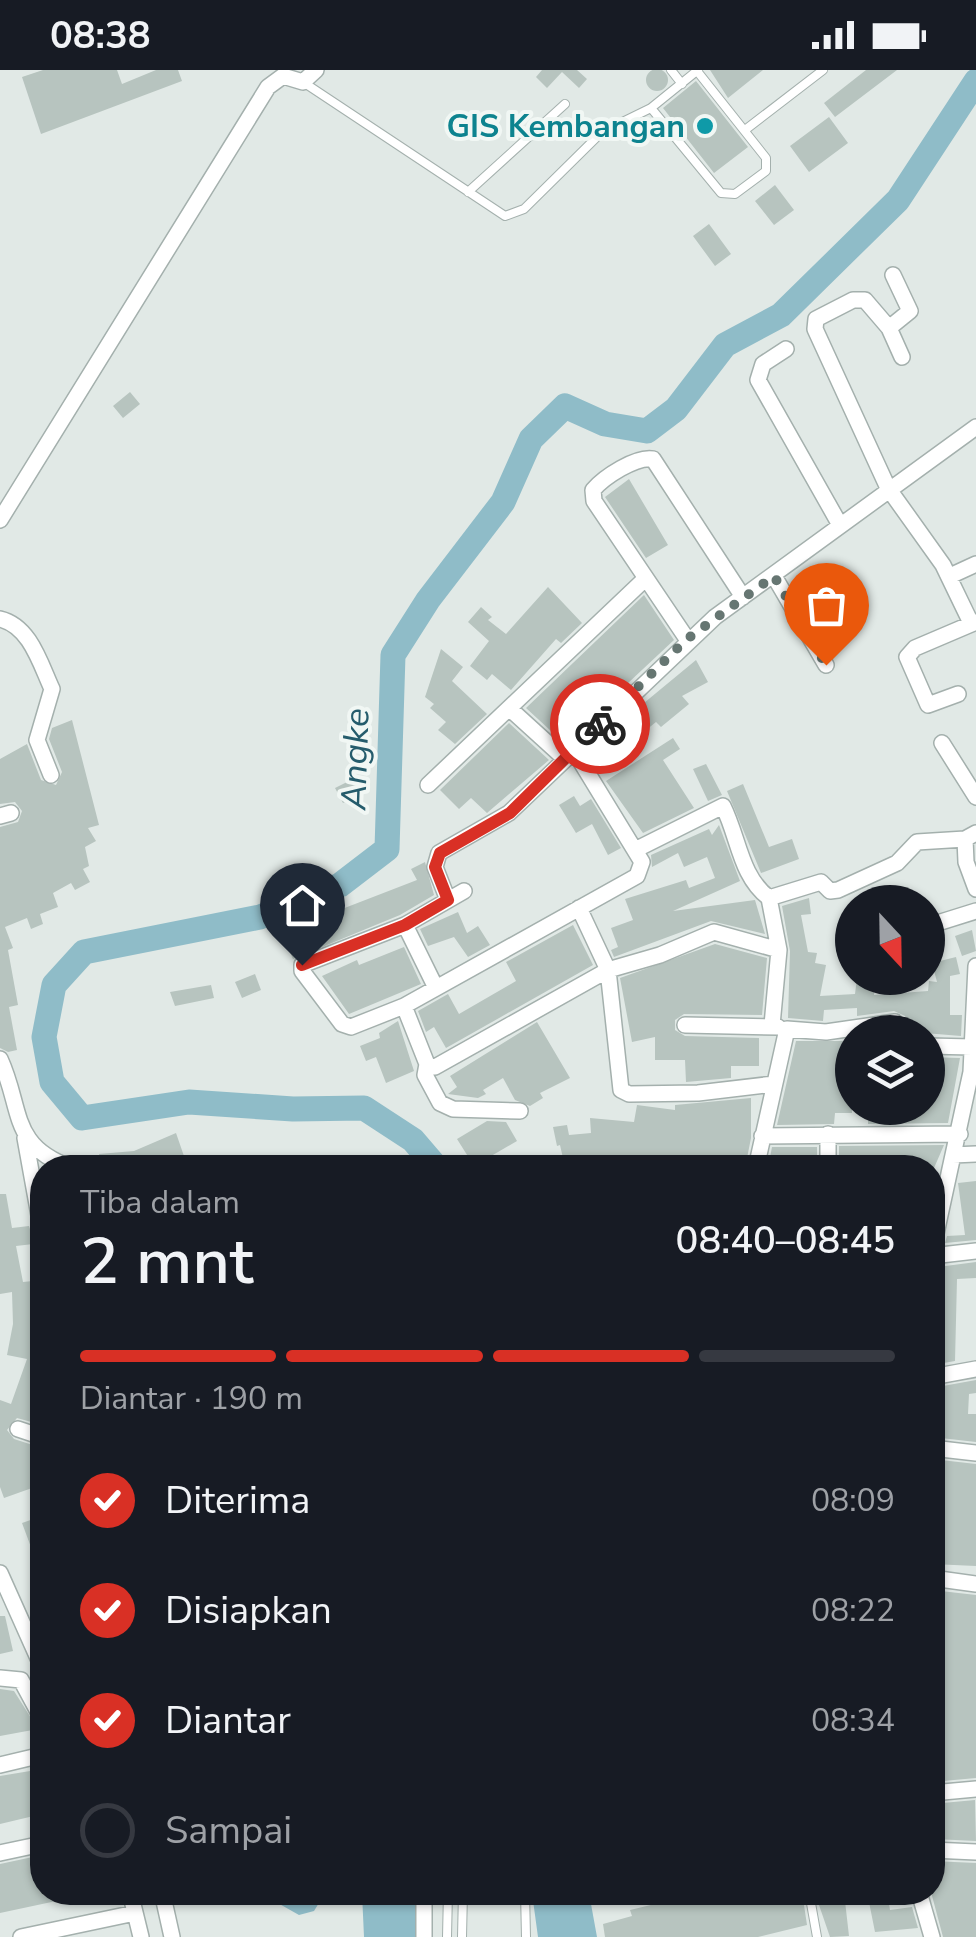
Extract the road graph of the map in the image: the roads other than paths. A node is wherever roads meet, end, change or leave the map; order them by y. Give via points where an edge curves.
1 (316, 70) edge
2 (671, 70) edge
3 (698, 70) edge
4 (822, 70) edge
5 (303, 82) junction
6 (682, 84) junction
7 (565, 104) dead end
8 (651, 108) junction
9 (745, 130) junction
10 (468, 192) junction
11 (893, 276) dead end
12 (889, 328) junction
13 (786, 348) dead end
14 (902, 357) dead end
15 (976, 427) edge
16 (888, 488) junction
17 (0, 520) edge
18 (840, 526) junction
19 (976, 564) edge
20 (774, 576) junction
21 (950, 576) junction
22 (646, 578) junction
23 (743, 597) junction
24 (0, 619) edge
25 (973, 622) edge
26 (687, 639) junction
27 (826, 665) dead end
28 (958, 694) dead end
29 (509, 708) junction
30 (942, 743) dead end
31 (569, 754) junction
32 (50, 775) dead end
33 (428, 785) dead end
34 (976, 797) edge
35 (970, 836) edge
36 (635, 850) junction
37 (976, 889) edge
38 (464, 891) dead end
39 (769, 898) junction
40 (448, 900) junction
41 (579, 908) junction
42 (976, 910) edge
43 (945, 920) edge
44 (405, 925) junction
45 (779, 950) junction
46 (976, 966) edge
47 (608, 970) junction
48 (975, 986) edge
49 (436, 988) junction
50 (404, 1006) junction
51 (685, 1025) dead end
52 (780, 1027) junction
53 (835, 1031) edge
54 (945, 1047) edge
55 (972, 1048) junction
56 (0, 1059) edge
57 (428, 1064) junction
58 (774, 1084) junction
59 (520, 1111) dead end
60 (828, 1134) junction
61 (960, 1134) junction
62 (762, 1136) junction
63 (25, 1137) junction
64 (953, 1154) junction
65 (976, 1154) edge
66 (44, 1155) edge
67 (758, 1155) edge
68 (828, 1155) edge
69 (30, 1165) edge
70 (945, 1192) edge
71 (976, 1251) edge
72 (945, 1253) edge
73 (976, 1369) edge
74 (945, 1375) edge
75 (18, 1428) dead end
76 (30, 1432) edge
77 (945, 1449) edge
78 (976, 1453) edge
79 (0, 1573) edge
80 (945, 1580) edge
81 (976, 1584) edge
82 (30, 1639) edge
83 (0, 1678) edge
84 (30, 1697) edge
85 (30, 1759) edge
86 (0, 1765) edge
87 (976, 1789) edge
88 (945, 1792) edge
89 (30, 1847) edge
90 (945, 1851) edge
91 (976, 1852) edge
92 (0, 1853) edge
93 (133, 1905) edge
94 (165, 1905) edge
95 (424, 1905) edge
96 (447, 1905) edge
97 (463, 1905) edge
98 (525, 1905) edge
99 (812, 1905) edge
100 (923, 1905) edge
101 (135, 1913) junction
102 (22, 1937) edge
103 (140, 1937) edge
104 (172, 1937) edge
105 (424, 1937) edge
106 (446, 1937) edge
107 (462, 1937) edge
108 (526, 1937) edge
109 (817, 1937) edge
110 (932, 1937) edge

1 - 5 street
2 - 6 lane
3 - 6 lane
3 - 9 lane
4 - 9 lane
5 - 10 lane
5 - 17 street via 283,76 268,88
6 - 8 lane
7 - 10 lane
8 - 9 lane via 726,196 768,167
8 - 10 lane via 602,132 515,215 505,216
11 - 12 street via 910,311
12 - 14 street
12 - 16 street via 859,299 814,324
13 - 18 street via 763,364 758,380
15 - 16 street
16 - 18 street
16 - 21 street
18 - 20 street
19 - 21 street
20 - 23 street
20 - 27 street
21 - 25 street
22 - 23 street via 593,490 642,459 654,459
22 - 26 street
22 - 29 street
23 - 26 street
24 - 32 street via 24,634 52,689 37,740
25 - 28 street via 906,657 928,706
26 - 31 street
29 - 31 street
29 - 33 street
30 - 34 street
31 - 36 street
31 - 40 street via 510,813 440,853 435,867
35 - 37 street via 966,862
35 - 39 street via 917,842 897,863 838,890 822,882
36 - 39 street via 722,806 754,887
36 - 41 street via 642,870
38 - 40 street
39 - 45 street
40 - 44 street
41 - 47 street
41 - 49 street
42 - 43 street
44 - 49 street
44 - 50 street via 302,965 346,1027
45 - 47 street via 714,932
45 - 52 street
46 - 48 street
47 - 57 street via 440,1065
47 - 58 street via 620,1090 698,1093
48 - 55 street
49 - 50 street
50 - 57 street
51 - 52 street
52 - 53 street
52 - 58 street
54 - 55 street
55 - 61 street
56 - 63 street
57 - 59 street via 430,1091 440,1104
58 - 62 street
60 - 61 street
60 - 62 street
60 - 68 street
61 - 64 street
62 - 67 street
63 - 66 street
63 - 69 street
64 - 65 street
64 - 70 street
71 - 72 street
73 - 74 street
75 - 76 street
77 - 78 street
79 - 82 street
80 - 81 street
83 - 84 street via 21,1680
85 - 86 street
87 - 88 street
89 - 92 street
90 - 91 street
93 - 101 street
94 - 104 street
95 - 105 street
96 - 106 lane
97 - 107 lane
98 - 108 lane
99 - 109 lane
100 - 110 street
101 - 102 street
101 - 103 street

